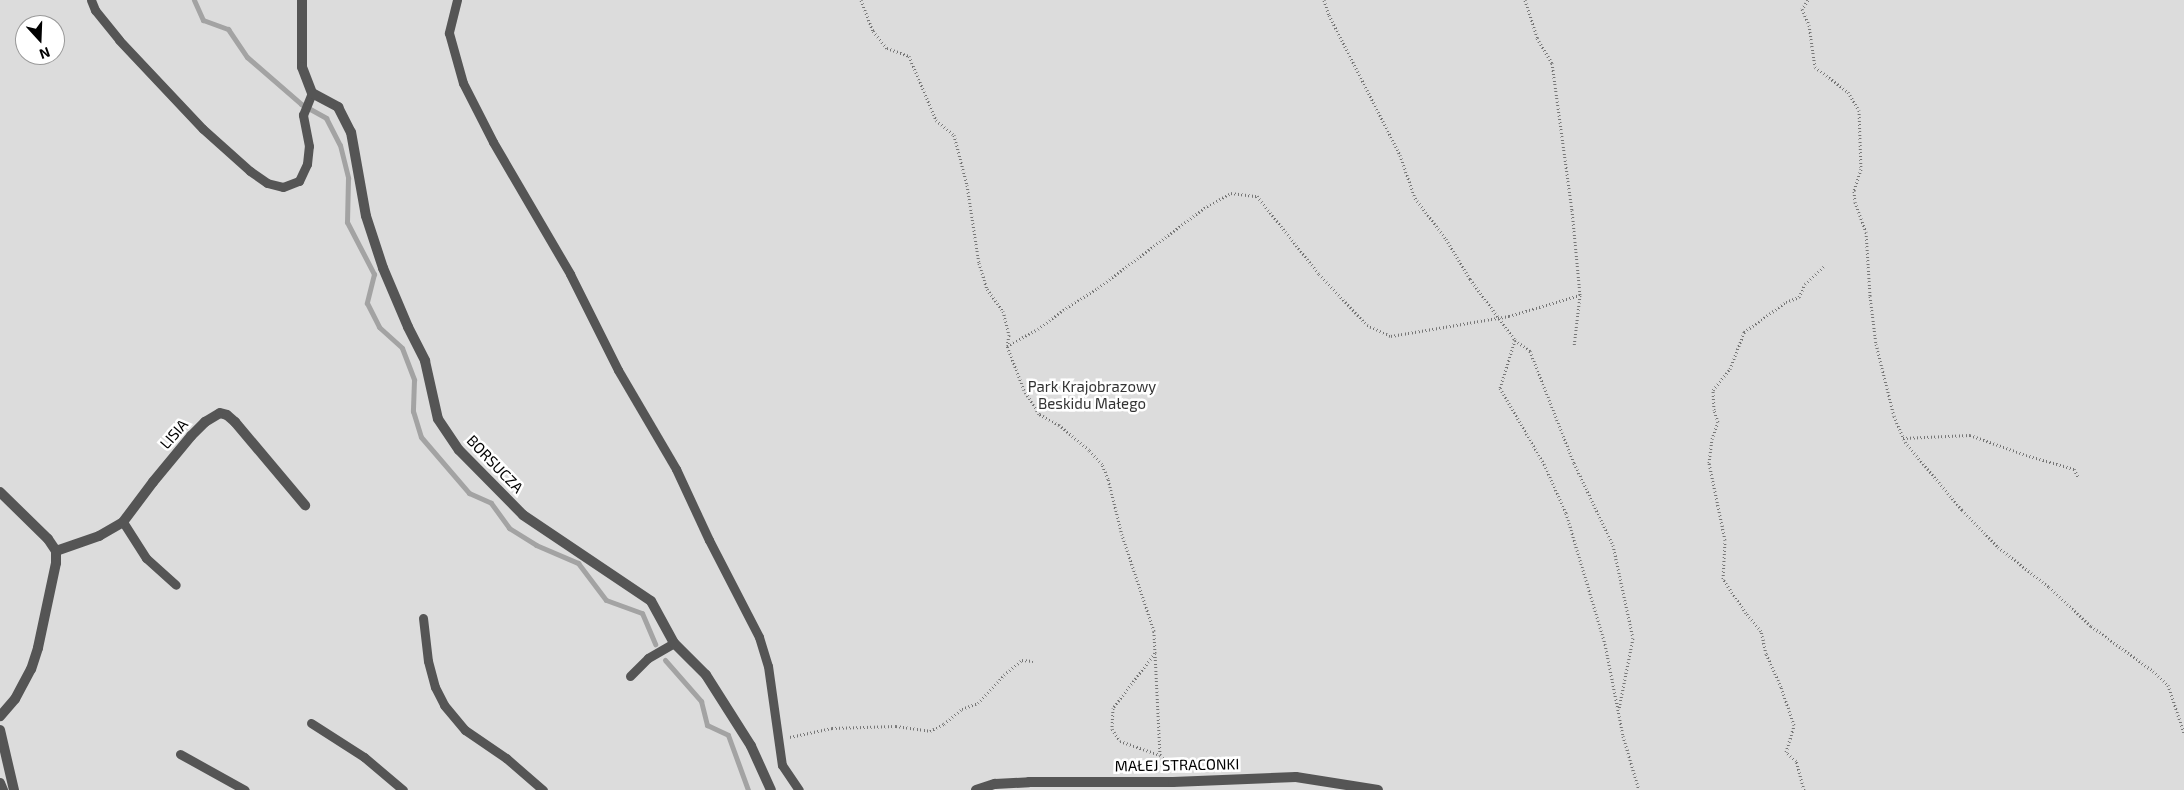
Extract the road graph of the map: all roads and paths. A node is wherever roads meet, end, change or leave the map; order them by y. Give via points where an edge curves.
1 (91, 0) edge
2 (302, 0) edge
3 (458, 0) edge
4 (861, 0) edge
5 (1324, 0) edge
6 (1524, 0) edge
7 (1808, 0) edge
8 (310, 97) junction
9 (1824, 266) dead end
10 (1580, 294) junction
11 (1499, 318) junction
12 (1514, 340) junction
13 (1007, 346) junction
14 (1574, 347) dead end
15 (1903, 438) junction
16 (2078, 478) dead end
17 (0, 492) edge
18 (305, 505) dead end
19 (123, 522) junction
20 (56, 551) junction
21 (176, 585) dead end
22 (422, 618) dead end
23 (674, 642) junction
24 (1155, 653) junction
25 (1033, 661) dead end
26 (630, 676) dead end
27 (1619, 709) junction
28 (0, 716) edge
29 (311, 723) dead end
30 (0, 730) edge
31 (2184, 733) edge
32 (780, 738) junction
33 (180, 754) dead end
34 (1160, 754) junction
35 (1184, 781) junction
36 (0, 783) edge
37 (4, 790) edge
38 (14, 790) edge
39 (245, 790) edge
40 (403, 790) edge
41 (543, 790) edge
42 (771, 790) edge
43 (800, 790) edge
44 (976, 790) edge
45 (1378, 790) edge
46 (1639, 790) edge
47 (1804, 790) edge

1 - 8 lane via 119,40 203,129 267,183 283,187 299,181 308,164 309,146 303,115
2 - 8 street via 302,68
3 - 32 lane via 449,33 463,83 493,142 570,274 618,370 676,469 759,637 768,666
4 - 13 path via 873,31 887,48 908,56 936,120 954,135 967,185 979,263 987,289 1003,311 1009,336
5 - 11 path via 1400,155 1415,198
6 - 10 path via 1538,38 1552,63
7 - 15 path via 1802,9 1809,25 1815,67 1848,92 1859,110 1861,169 1854,191 1855,202 1866,232 1876,344 1894,416
8 - 23 street, BORSUCZA via 338,107 350,132 369,224 394,293 425,361 438,419 454,443 523,515 651,602
9 - 47 path via 1805,284 1798,297 1744,332 1730,369 1713,390 1718,422 1709,463 1725,540 1723,579 1761,631 1766,654 1794,725 1786,752 1796,761
10 - 11 path
10 - 14 path
11 - 12 path
11 - 13 path via 1391,336 1367,325 1319,274 1257,196 1231,193 1204,208 1038,329
12 - 27 path via 1500,388 1544,464 1566,513 1605,644
12 - 27 path via 1530,351 1574,463 1613,545 1633,638
13 - 24 path via 1024,390 1039,414 1059,425 1102,464 1154,631
15 - 16 path via 1970,435 2074,469
15 - 31 path via 1962,510 1998,547 2168,686
17 - 20 street
18 - 19 street, LISIA via 236,422 220,413 191,436
19 - 20 street, LISIA via 99,536
19 - 21 lane via 146,558
20 - 28 street via 54,577 31,669 15,699
22 - 41 lane via 428,661 444,705 465,730 506,758
23 - 26 lane via 648,658
23 - 42 street, BORSUCZA via 706,675 750,746
24 - 34 path
24 - 34 path via 1113,708 1112,729 1120,741
25 - 32 path via 1022,660 978,703 962,709 930,731 896,726 832,728
27 - 46 path via 1623,736
29 - 40 lane via 364,757
30 - 38 street
32 - 43 lane via 782,764
33 - 39 lane
34 - 35 path via 1176,766
35 - 44 street, MAŁEJ STRACONKI via 1029,782 995,784
35 - 45 street, MAŁEJ STRACONKI via 1296,778
36 - 37 street

